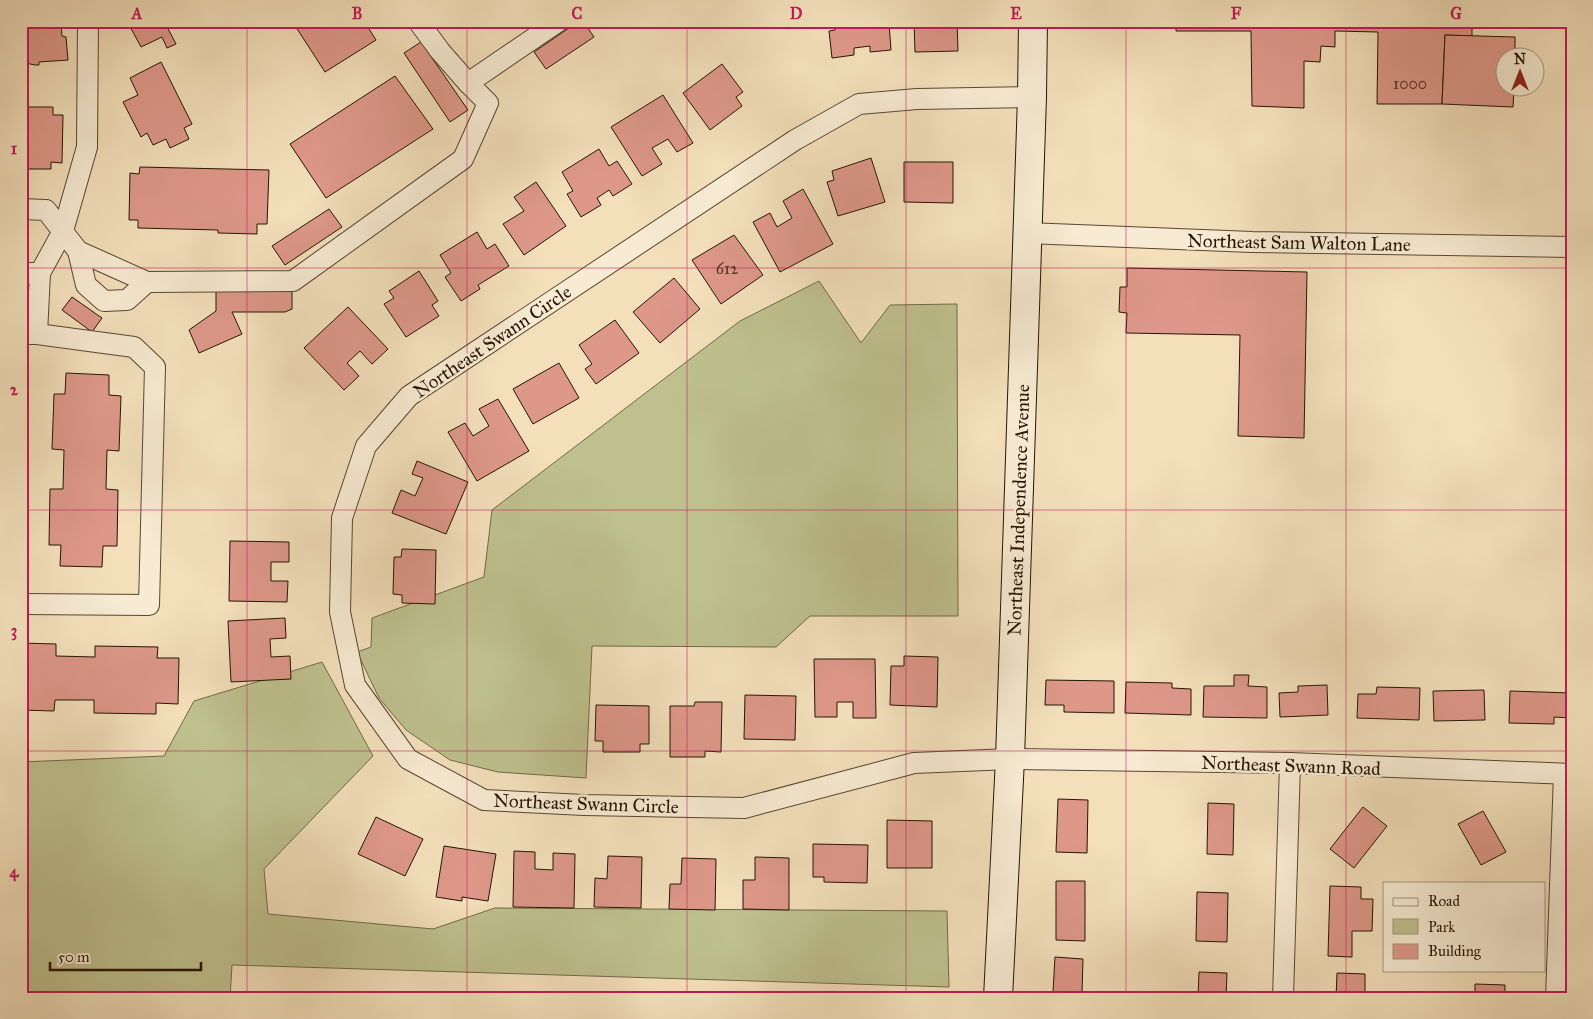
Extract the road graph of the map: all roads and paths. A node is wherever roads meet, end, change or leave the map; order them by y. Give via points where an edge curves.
1 (88, 21) edge
2 (418, 21) edge
3 (559, 21) edge
4 (1033, 21) edge
5 (468, 83) junction
6 (1032, 97) junction
7 (21, 209) edge
8 (63, 231) junction
9 (1027, 233) junction
10 (1572, 247) edge
11 (78, 251) junction
12 (31, 273) edge
13 (147, 282) junction
14 (29, 334) edge
15 (21, 604) edge
16 (1010, 759) junction
17 (1290, 763) junction
18 (1568, 774) edge
19 (998, 998) edge
20 (1283, 998) edge
21 (1556, 998) edge

1 - 8 street via 87,148
2 - 5 street
3 - 5 street
4 - 6 street, Northeast Independence Avenue
5 - 13 street via 488,103 463,159 292,281
6 - 9 street, Northeast Independence Avenue
6 - 16 street, Northeast Swann Circle via 917,99 859,104 795,140 408,396 366,446 342,518 340,612 355,685 408,759 484,800 744,808 914,763
7 - 8 street via 46,210
8 - 11 street
8 - 12 street
9 - 10 street, Northeast Sam Walton Lane via 1252,242
9 - 16 street, Northeast Independence Avenue
11 - 13 street
11 - 13 street via 86,285 104,301 127,300
12 - 14 street
14 - 15 street via 134,347 155,368 149,605
16 - 17 street, Northeast Swann Road
16 - 19 street, Northeast Independence Avenue
17 - 18 street, Northeast Swann Road
17 - 20 street
18 - 21 street

